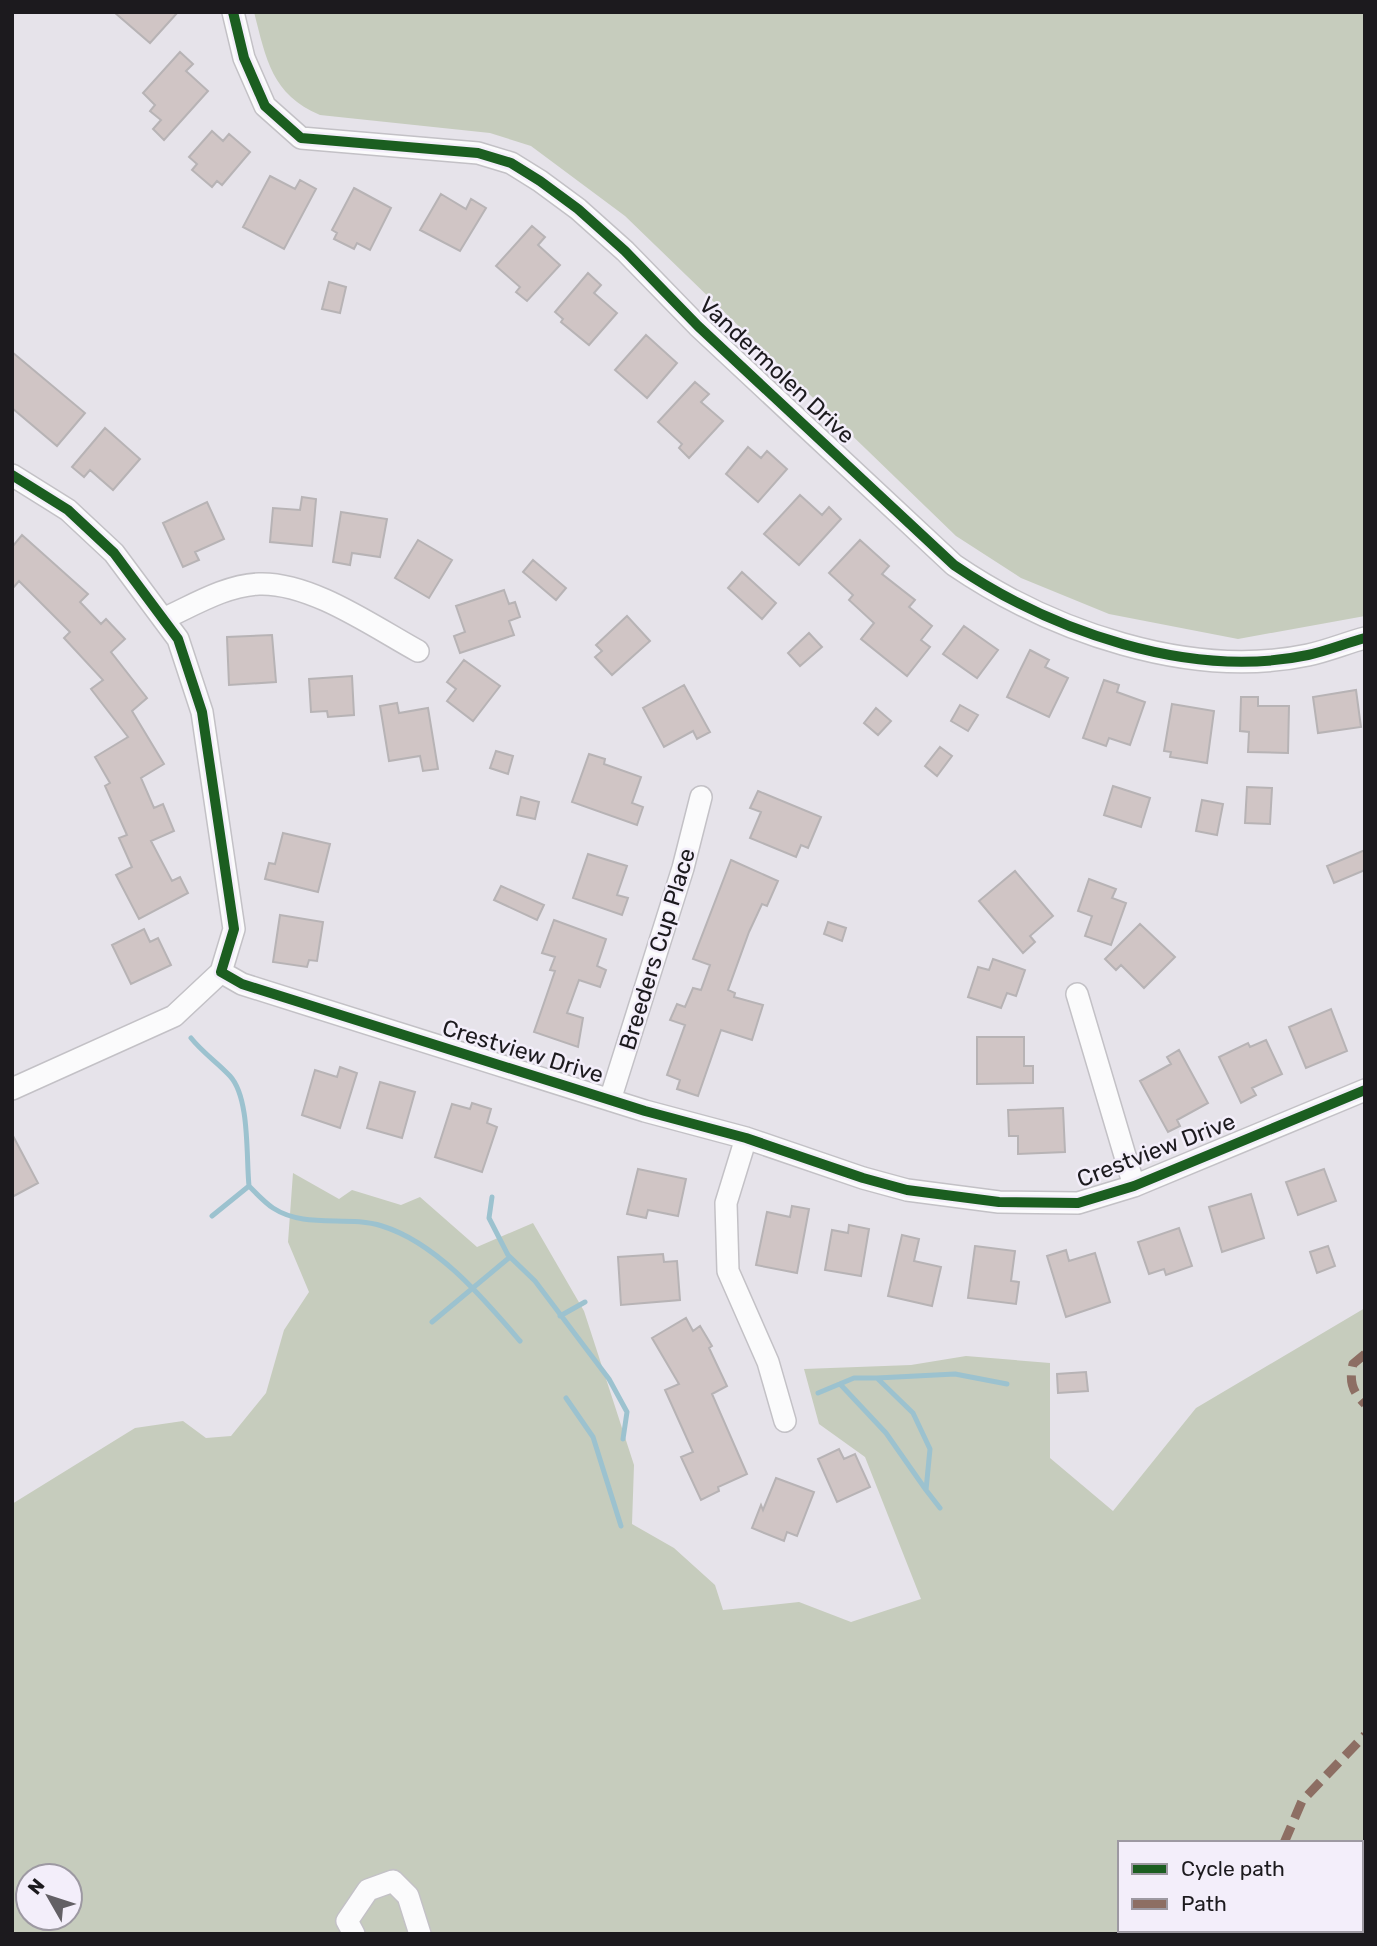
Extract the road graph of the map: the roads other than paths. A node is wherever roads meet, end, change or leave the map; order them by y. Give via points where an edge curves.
1 (233, 12) edge
2 (12, 475) edge
3 (163, 619) junction
4 (1365, 638) edge
5 (418, 651) dead end
6 (701, 797) dead end
7 (222, 972) junction
8 (1077, 994) dead end
9 (12, 1089) edge
10 (1365, 1090) edge
11 (610, 1100) junction
12 (746, 1138) junction
13 (1134, 1186) junction
14 (785, 1421) dead end
15 (354, 1934) edge
16 (420, 1934) edge

1 - 4 street, Vandermolen Drive via 259,95 300,138 478,153 511,163 540,181 625,251 934,548 996,594 1046,619 1175,655 1243,661 1308,655
2 - 3 street via 68,510 114,553
3 - 5 street via 212,596 259,584 308,592
3 - 7 street via 178,639 202,712 234,929
6 - 11 street, Breeders Cup Place
7 - 9 street via 174,1016
7 - 11 street, Crestview Drive via 242,984
8 - 13 street
10 - 13 street, Crestview Drive
11 - 12 street, Crestview Drive
12 - 13 street, Crestview Drive via 863,1178 999,1202 1078,1203
12 - 14 street via 726,1202 728,1271 768,1362
15 - 16 street via 347,1921 368,1890 393,1881 408,1896

